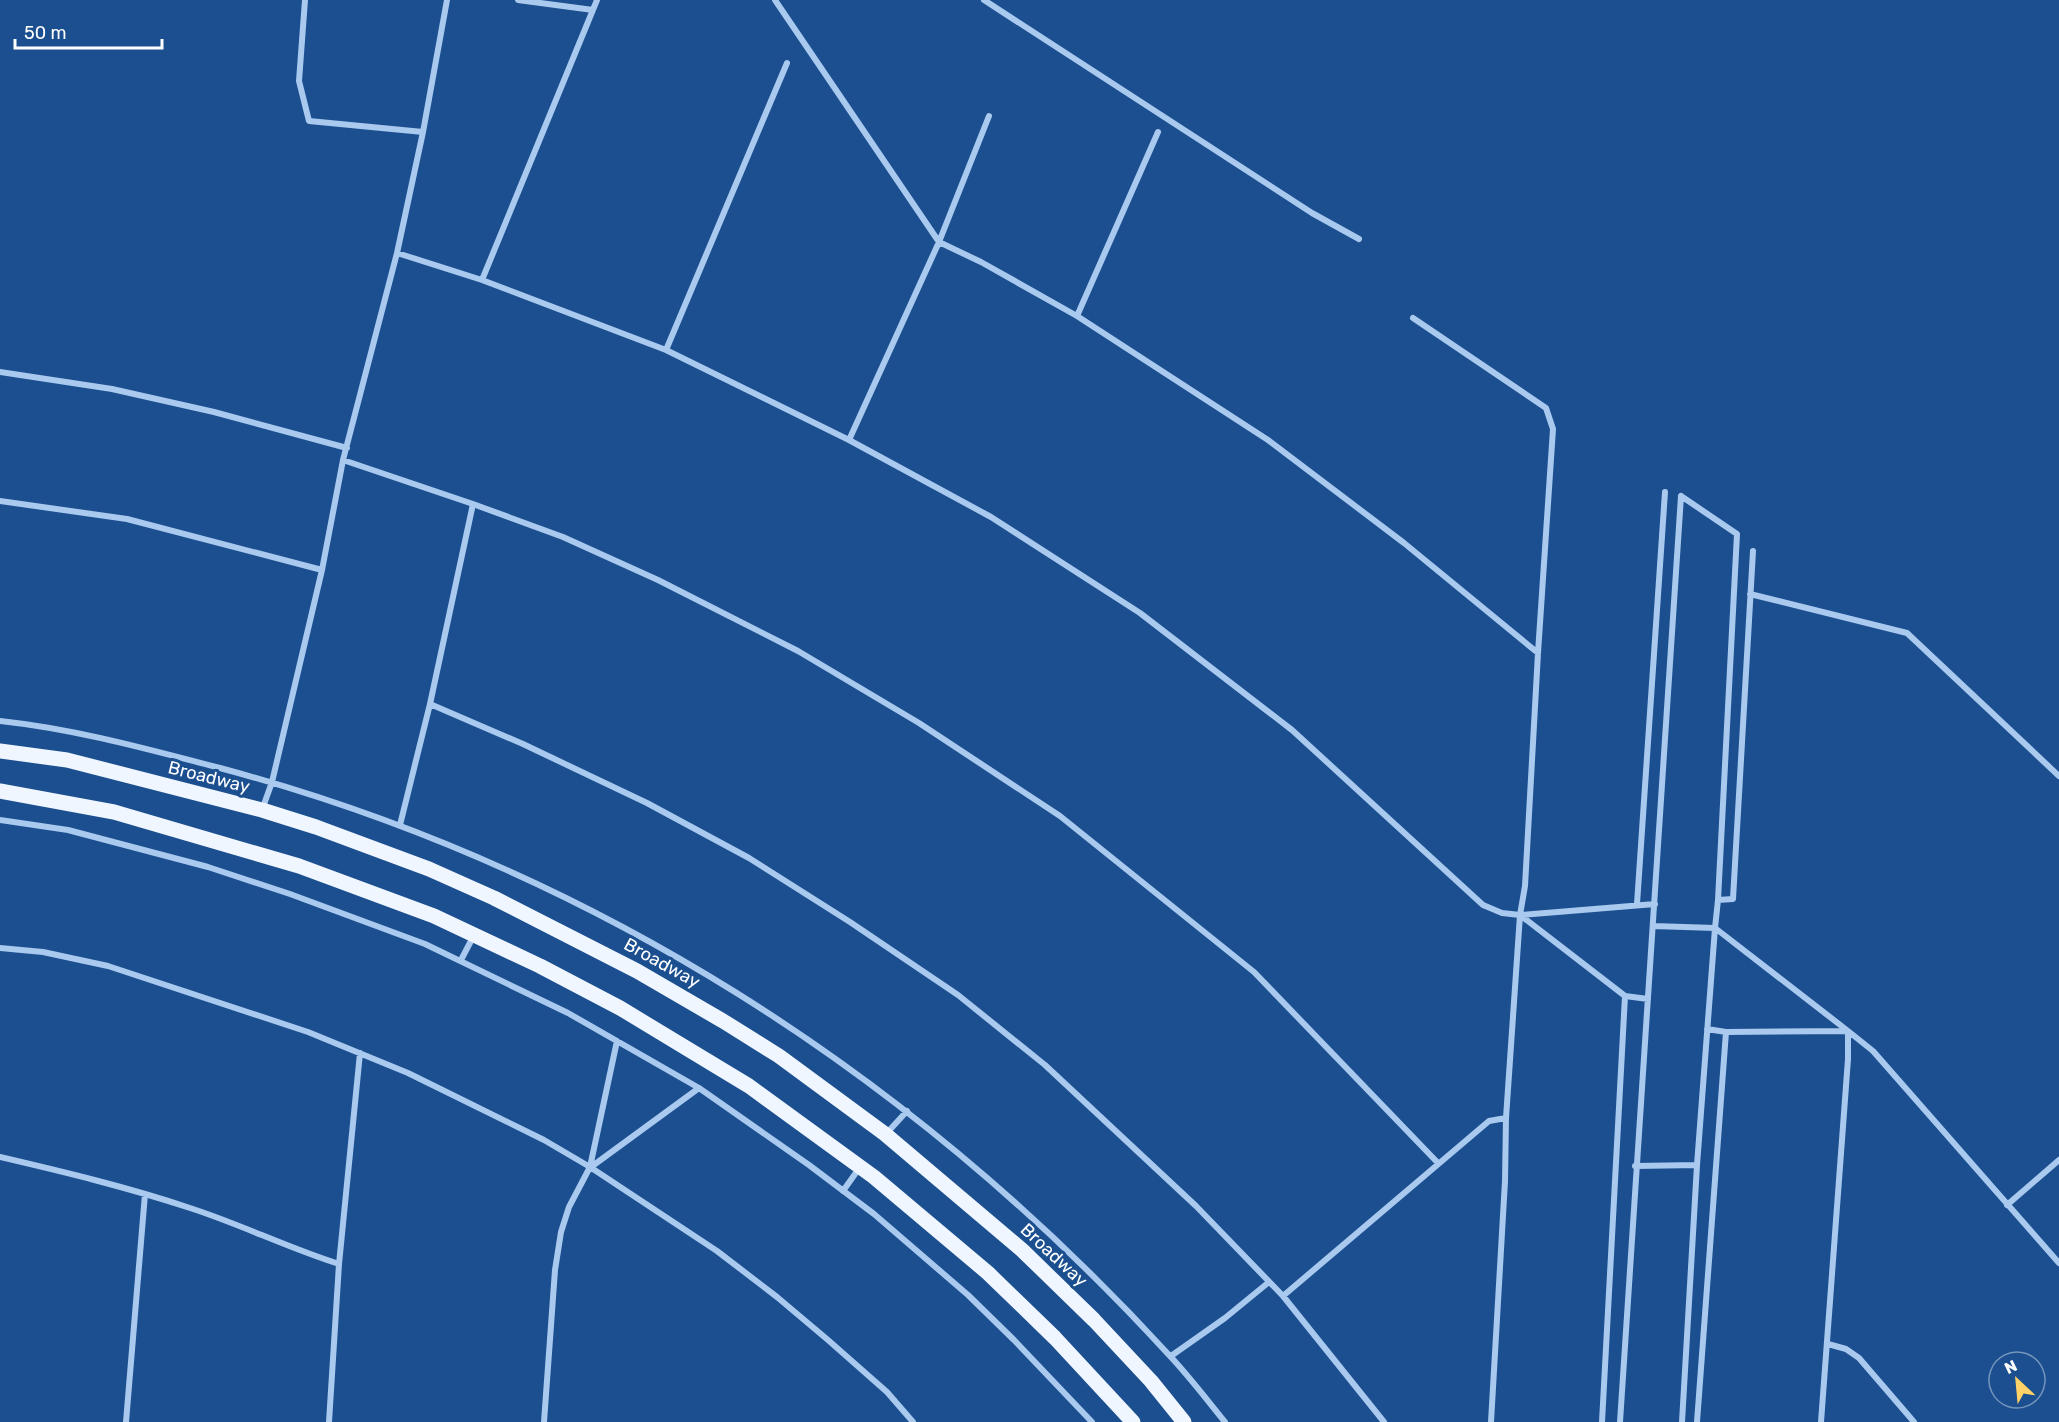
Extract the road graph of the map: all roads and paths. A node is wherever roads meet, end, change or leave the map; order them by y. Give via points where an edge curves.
1 (305, 0) edge
2 (447, 0) edge
3 (518, 0) edge
4 (597, 0) edge
5 (775, 0) edge
6 (984, 0) edge
7 (592, 10) junction
8 (787, 63) dead end
9 (988, 116) dead end
10 (423, 132) junction
11 (1158, 132) dead end
12 (1359, 239) dead end
13 (939, 242) junction
14 (397, 253) junction
15 (482, 280) junction
16 (1077, 316) junction
17 (1413, 318) dead end
18 (666, 350) junction
19 (0, 372) edge
20 (849, 440) junction
21 (346, 448) junction
22 (343, 460) junction
23 (1665, 492) dead end
24 (0, 501) edge
25 (473, 504) junction
26 (1753, 551) dead end
27 (322, 570) junction
28 (1750, 594) junction
29 (1538, 653) junction
30 (430, 704) junction
31 (0, 721) edge
32 (0, 751) edge
33 (2059, 776) edge
34 (272, 782) junction
35 (0, 791) edge
36 (262, 810) junction
37 (0, 820) edge
38 (400, 825) junction
39 (1718, 900) junction
40 (1637, 904) junction
41 (1655, 904) junction
42 (1520, 915) junction
43 (1653, 927) junction
44 (1715, 928) junction
45 (474, 936) junction
46 (0, 948) edge
47 (461, 960) junction
48 (1624, 996) junction
49 (1648, 999) junction
50 (1707, 1029) junction
51 (1848, 1031) junction
52 (1726, 1032) junction
53 (617, 1041) junction
54 (360, 1053) junction
55 (699, 1088) junction
56 (907, 1111) junction
57 (1506, 1118) junction
58 (885, 1134) junction
59 (0, 1157) edge
60 (2059, 1160) edge
61 (1438, 1163) junction
62 (1697, 1165) junction
63 (860, 1166) junction
64 (1635, 1166) junction
65 (590, 1167) junction
66 (843, 1191) junction
67 (145, 1194) junction
68 (2007, 1205) junction
69 (2059, 1263) edge
70 (339, 1264) junction
71 (1269, 1282) junction
72 (1283, 1296) junction
73 (1828, 1344) junction
74 (1171, 1356) junction
75 (126, 1422) edge
76 (329, 1422) edge
77 (543, 1422) edge
78 (914, 1422) edge
79 (1092, 1422) edge
80 (1133, 1422) edge
81 (1184, 1422) edge
82 (1225, 1422) edge
83 (1384, 1422) edge
84 (1491, 1422) edge
85 (1602, 1422) edge
86 (1620, 1422) edge
87 (1682, 1422) edge
88 (1697, 1422) edge
89 (1821, 1422) edge
90 (1914, 1422) edge

1 - 10 street via 299,81 309,121
2 - 10 street
3 - 7 street
4 - 7 street
5 - 13 street
6 - 12 street via 1312,213
7 - 15 street
8 - 18 street
9 - 13 street
10 - 14 street
11 - 16 street
13 - 16 street
13 - 20 street
14 - 15 street
14 - 21 street
15 - 18 street
16 - 29 street via 1268,440 1404,543
17 - 29 street via 1546,408 1553,429
18 - 20 street
19 - 21 street via 112,389
20 - 42 street via 991,518 1140,613 1292,730 1483,904 1502,914
21 - 22 street
22 - 25 street
22 - 27 street
23 - 40 street
24 - 27 street via 127,519
25 - 30 street
25 - 61 street via 658,580 798,651 919,723 1060,816 1254,972
26 - 28 street
27 - 34 street
28 - 33 street via 1907,633
28 - 39 street via 1733,899
29 - 42 street
30 - 38 street
30 - 71 street via 647,803 750,858 958,995 1054,1073 1196,1206
31 - 34 street via 89,735
32 - 36 main road, Broadway via 67,760
34 - 36 street
34 - 38 street
35 - 45 main road via 114,812 299,866 434,916
36 - 58 main road, Broadway via 429,870 559,930 723,1021
37 - 47 street via 68,830 208,867 387,929
38 - 56 street via 554,892 687,961 814,1043
39 - 41 street via 1737,534 1681,496
39 - 44 street
40 - 41 street
40 - 42 street
41 - 43 street
42 - 48 street
42 - 57 street
43 - 44 street
43 - 49 street
44 - 50 street
44 - 51 street
45 - 47 street
45 - 63 main road via 620,1008 749,1086
46 - 54 street via 43,952 108,966
47 - 53 street
48 - 49 street
48 - 85 street
49 - 64 street
50 - 52 street
50 - 62 street
51 - 52 street
51 - 68 street via 1873,1051
51 - 73 street
52 - 88 street
53 - 55 street
53 - 65 street
54 - 65 street via 544,1140
54 - 70 street
55 - 65 street
55 - 66 street
56 - 58 street
56 - 74 street via 1065,1247
57 - 61 street via 1489,1121
57 - 84 street
58 - 81 main road, Broadway via 1022,1250 1094,1320
59 - 67 street
60 - 68 street
61 - 72 street
62 - 64 street
62 - 87 street
63 - 66 street
63 - 80 main road via 988,1273
64 - 86 street
65 - 77 street via 561,1232
65 - 78 street via 709,1245 777,1297 887,1392
66 - 79 street via 968,1295
67 - 70 street
67 - 75 street
68 - 69 street
70 - 76 street
71 - 72 street
71 - 74 street
72 - 83 street
73 - 89 street
73 - 90 street via 1859,1358
74 - 82 street

